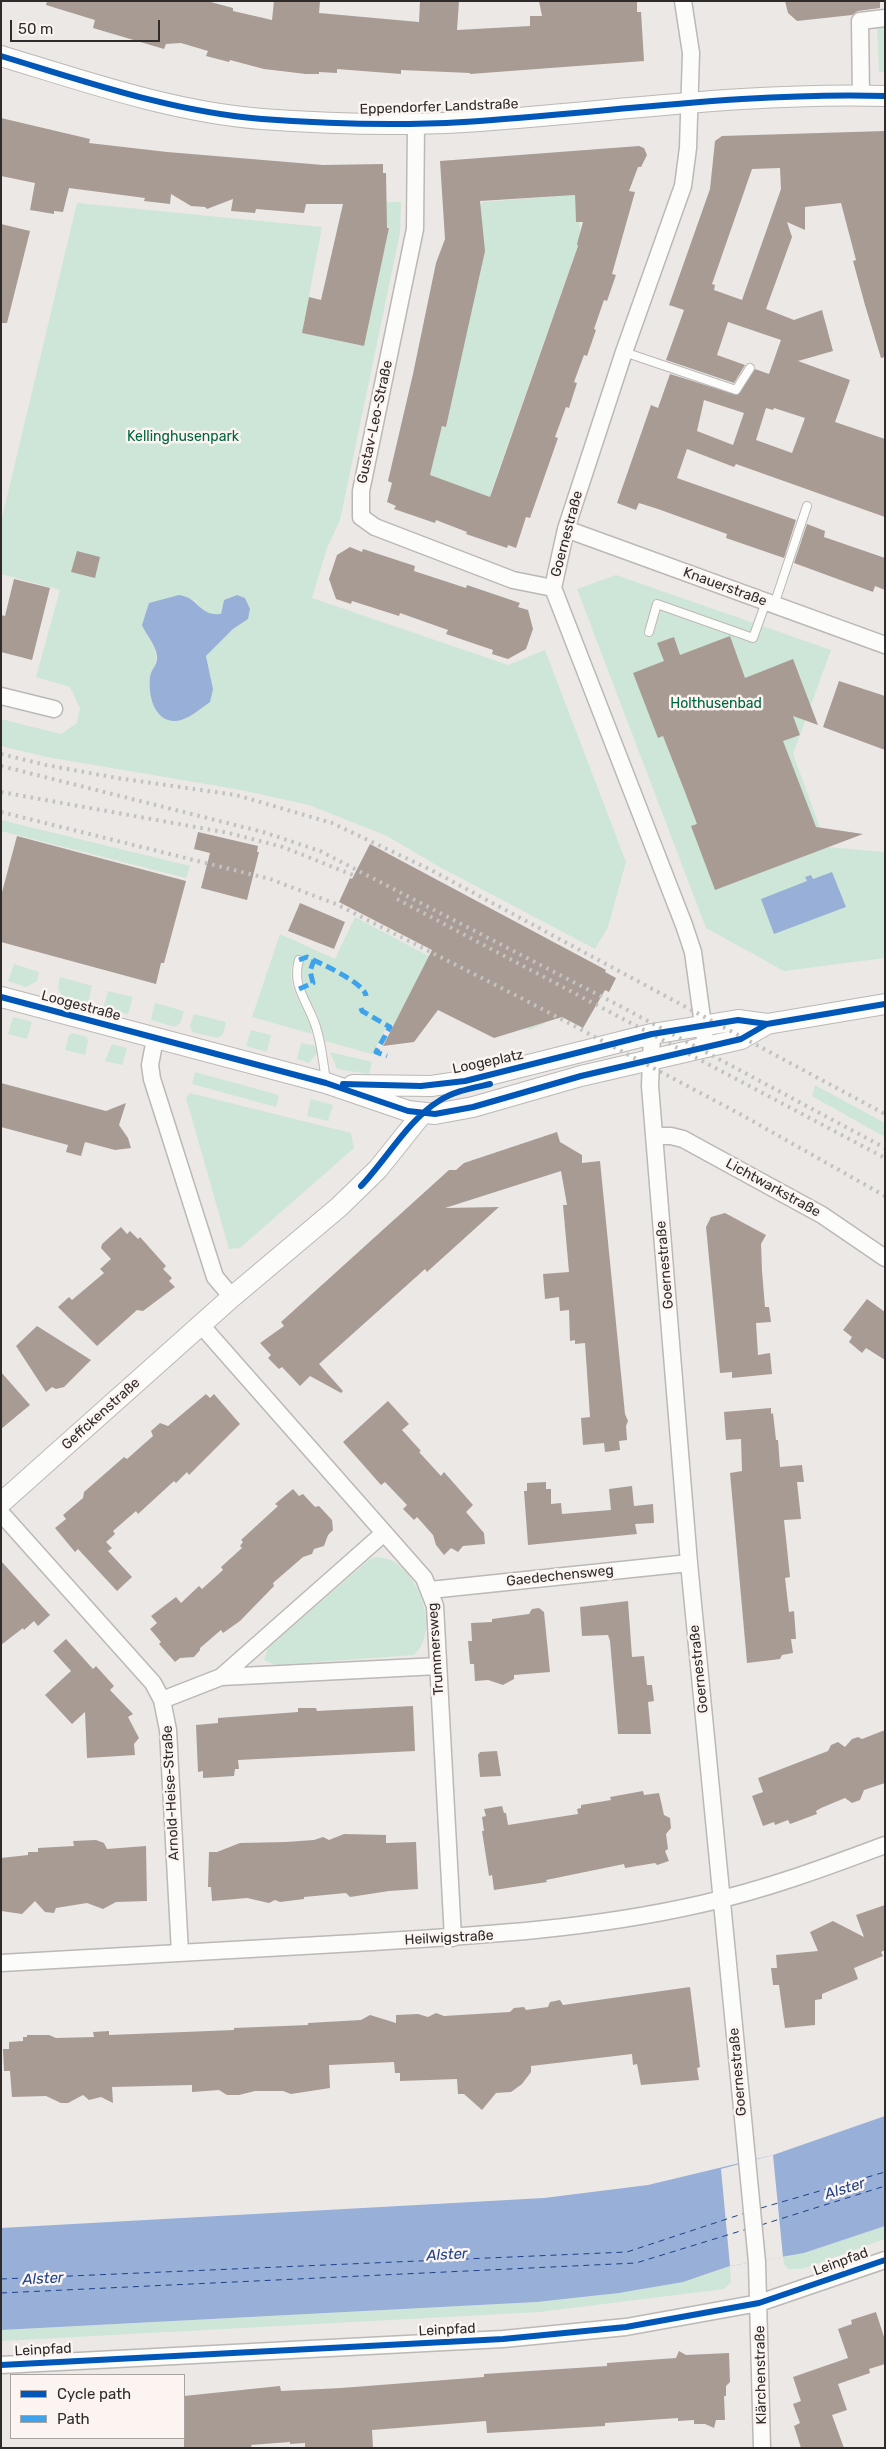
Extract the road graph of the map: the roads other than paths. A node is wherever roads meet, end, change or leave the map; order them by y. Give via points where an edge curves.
1 (683, 1) edge
2 (885, 18) edge
3 (1, 56) edge
4 (861, 95) junction
5 (885, 96) edge
6 (690, 102) junction
7 (416, 124) junction
8 (624, 352) junction
9 (750, 368) dead end
10 (806, 506) dead end
11 (566, 529) junction
12 (553, 588) junction
13 (770, 604) junction
14 (649, 632) dead end
15 (885, 645) edge
16 (1, 696) edge
17 (54, 709) dead end
18 (299, 960) dead end
19 (1, 997) edge
20 (885, 1004) edge
21 (767, 1024) junction
22 (703, 1025) junction
23 (652, 1034) junction
24 (155, 1039) junction
25 (706, 1047) junction
26 (649, 1059) junction
27 (541, 1063) junction
28 (326, 1083) junction
29 (400, 1086) junction
30 (509, 1097) junction
31 (397, 1107) junction
32 (422, 1114) junction
33 (655, 1136) junction
34 (885, 1258) edge
35 (232, 1297) junction
36 (201, 1326) junction
37 (1, 1503) edge
38 (1, 1513) edge
39 (384, 1533) junction
40 (688, 1563) junction
41 (430, 1590) junction
42 (438, 1666) junction
43 (220, 1677) junction
44 (162, 1700) junction
45 (885, 1845) edge
46 (722, 1899) junction
47 (453, 1938) junction
48 (180, 1953) junction
49 (1, 1963) edge
50 (885, 2260) edge
51 (759, 2303) junction
52 (1, 2365) edge
53 (762, 2448) edge

1 - 6 street, Goernestraße via 691,53
2 - 4 street via 860,21
3 - 7 street, Eppendorfer Landstraße via 128,94 207,113 323,123
4 - 5 street, Eppendorfer Landstraße
4 - 6 street, Eppendorfer Landstraße
6 - 7 street, Eppendorfer Landstraße
6 - 8 street, Goernestraße via 683,186
7 - 12 street, Gustav-Leo-Straße via 415,230 361,491 361,517 375,527 512,580
8 - 9 lane via 736,390
8 - 11 street, Goernestraße
10 - 13 lane
11 - 12 street, Goernestraße
11 - 13 street, Knauerstraße
12 - 22 street, Goernestraße via 684,925 693,952
13 - 14 lane via 753,638 658,604
13 - 15 street, Knauerstraße
16 - 17 street
18 - 28 lane via 296,968 298,985 318,1035
19 - 24 street, Loogestraße
20 - 21 street
21 - 22 street, Loogeplatz via 738,1020
21 - 25 street, Loogeplatz via 741,1038
22 - 23 street, Loogeplatz
22 - 25 street, Goernestraße
23 - 26 street, Goernestraße
23 - 27 street, Loogeplatz
24 - 28 street, Loogeplatz
24 - 35 street via 150,1065 152,1079 216,1277
25 - 26 street, Loogeplatz
26 - 30 street, Loogeplatz
26 - 33 street, Goernestraße
27 - 29 street, Loogeplatz via 465,1081
27 - 30 street, Loogeplatz
28 - 29 street, Loogeplatz
28 - 31 street, Loogeplatz
29 - 31 street via 389,1094 390,1101
30 - 32 street, Loogeplatz via 453,1112
31 - 32 street, Loogeplatz
32 - 35 street via 361,1186
33 - 34 street, Lichtwarkstraße via 683,1139 822,1215
33 - 40 street, Goernestraße
35 - 36 street
36 - 37 street, Geffckenstraße
36 - 39 street, Trummersweg
38 - 44 street, Arnold-Heise-Straße via 153,1683
39 - 41 street, Trummersweg via 424,1578
39 - 43 street
40 - 41 street, Gaedechensweg
40 - 46 street, Goernestraße
41 - 42 street, Trummersweg via 435,1606
42 - 43 street
42 - 47 street, Trummersweg
43 - 44 street
44 - 48 street, Arnold-Heise-Straße via 168,1730
45 - 46 street, Heilwigstraße via 803,1876
46 - 47 street, Heilwigstraße via 560,1928
46 - 51 street, Goernestraße
47 - 48 street, Heilwigstraße
48 - 49 street, Heilwigstraße
50 - 51 street, Leinpfad
51 - 52 street, Leinpfad via 626,2327 503,2340
51 - 53 street, Klärchenstraße

